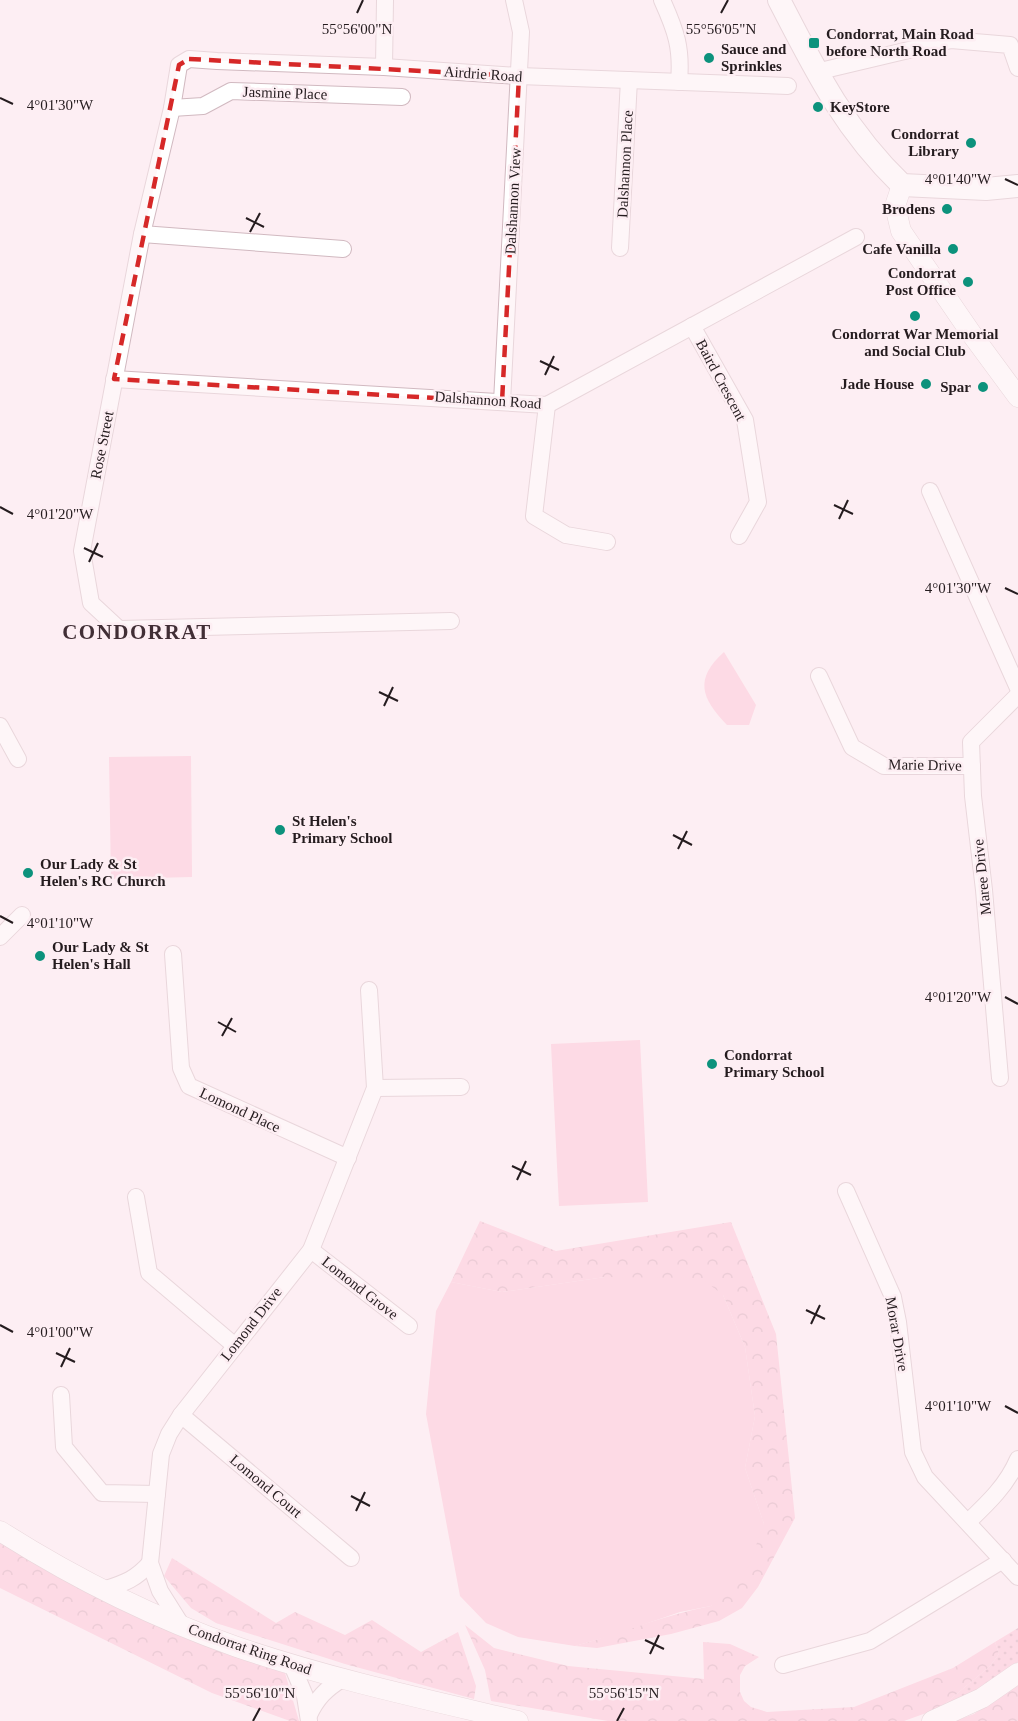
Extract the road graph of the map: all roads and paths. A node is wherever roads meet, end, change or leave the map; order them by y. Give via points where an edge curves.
1 (385, 0) edge
2 (514, 0) edge
3 (662, 0) edge
4 (779, 0) edge
5 (179, 65) joint
6 (384, 67) junction
7 (1018, 68) edge
8 (816, 72) junction
9 (519, 76) junction
10 (629, 80) junction
11 (679, 82) junction
12 (788, 86) dead end
13 (402, 98) dead end
14 (172, 108) junction
15 (902, 185) junction
16 (1018, 186) edge
17 (142, 234) junction
18 (856, 237) dead end
19 (620, 248) dead end
20 (343, 249) dead end
21 (692, 326) junction
22 (114, 379) junction
23 (1018, 397) edge
24 (502, 402) junction
25 (547, 405) junction
26 (930, 491) dead end
27 (739, 536) dead end
28 (607, 542) dead end
29 (452, 621) dead end
30 (819, 676) dead end
31 (1018, 688) edge
32 (1018, 695) edge
33 (0, 726) edge
34 (18, 759) dead end
35 (972, 766) junction
36 (22, 915) dead end
37 (0, 937) edge
38 (173, 954) dead end
39 (369, 990) dead end
40 (1000, 1078) dead end
41 (461, 1087) dead end
42 (375, 1088) junction
43 (348, 1158) junction
44 (846, 1191) dead end
45 (136, 1197) dead end
46 (311, 1250) junction
47 (409, 1326) dead end
48 (234, 1345) junction
49 (61, 1395) dead end
50 (181, 1415) junction
51 (1018, 1459) edge
52 (157, 1494) junction
53 (968, 1522) junction
54 (0, 1531) edge
55 (351, 1558) dead end
56 (1003, 1560) junction
57 (150, 1563) junction
58 (1018, 1577) edge
59 (103, 1590) junction
60 (182, 1626) junction
61 (292, 1665) junction
62 (783, 1665) dead end
63 (1018, 1673) edge
64 (342, 1679) junction
65 (309, 1718) edge
66 (518, 1721) edge
67 (932, 1721) edge

1 - 6 street
2 - 9 street, Dalshannon View via 521,32
3 - 11 street via 678,38
4 - 8 main road
5 - 6 street, Airdrie Road via 189,59
5 - 14 street, Rose Street
6 - 9 street, Airdrie Road
7 - 8 street via 1010,45 951,40
8 - 15 main road via 853,132
9 - 10 street, Airdrie Road
9 - 24 street, Dalshannon View
10 - 11 street, Airdrie Road
10 - 19 street, Dalshannon Place
11 - 12 street, Airdrie Road
13 - 14 street, Jasmine Place via 231,91 203,106
14 - 17 street, Rose Street
15 - 16 main road via 986,189
15 - 23 street via 895,206 901,231
17 - 20 street
17 - 22 street, Rose Street
18 - 21 street, Dalshannon Road
21 - 25 street, Dalshannon Road
21 - 27 street, Baird Crescent via 745,420 759,502
22 - 24 street, Dalshannon Road
22 - 29 street, Rose Street via 82,551 91,603 119,629
24 - 25 street, Dalshannon Road
25 - 28 street via 534,516 566,534
26 - 31 street
30 - 35 street, Marie Drive via 852,747 884,766
32 - 35 street, Maree Drive via 971,742
33 - 34 street
35 - 40 street, Maree Drive
36 - 37 street
38 - 43 street, Lomond Place via 181,1068 189,1086
39 - 42 street, Lomond Drive
41 - 42 street
42 - 43 street, Lomond Drive
43 - 46 street, Lomond Drive
44 - 53 street, Morar Drive via 893,1297 913,1452 925,1476
45 - 48 street via 149,1273
46 - 47 street, Lomond Grove
46 - 48 street, Lomond Drive
48 - 50 street, Lomond Drive
49 - 52 street via 64,1447 102,1493
50 - 52 street, Lomond Drive via 162,1454
50 - 55 street, Lomond Court
51 - 53 street via 996,1495
52 - 57 street, Lomond Drive
53 - 56 street, Morar Drive
54 - 59 street, Condorrat Ring Road
56 - 58 street, Morar Drive
56 - 62 street via 870,1641
57 - 59 street via 134,1579
57 - 60 street via 160,1591
59 - 60 street, Condorrat Ring Road
60 - 61 street, Condorrat Ring Road
61 - 64 street, Condorrat Ring Road
61 - 65 street
63 - 67 street via 982,1698
64 - 65 street via 317,1699
64 - 66 street, Condorrat Ring Road

